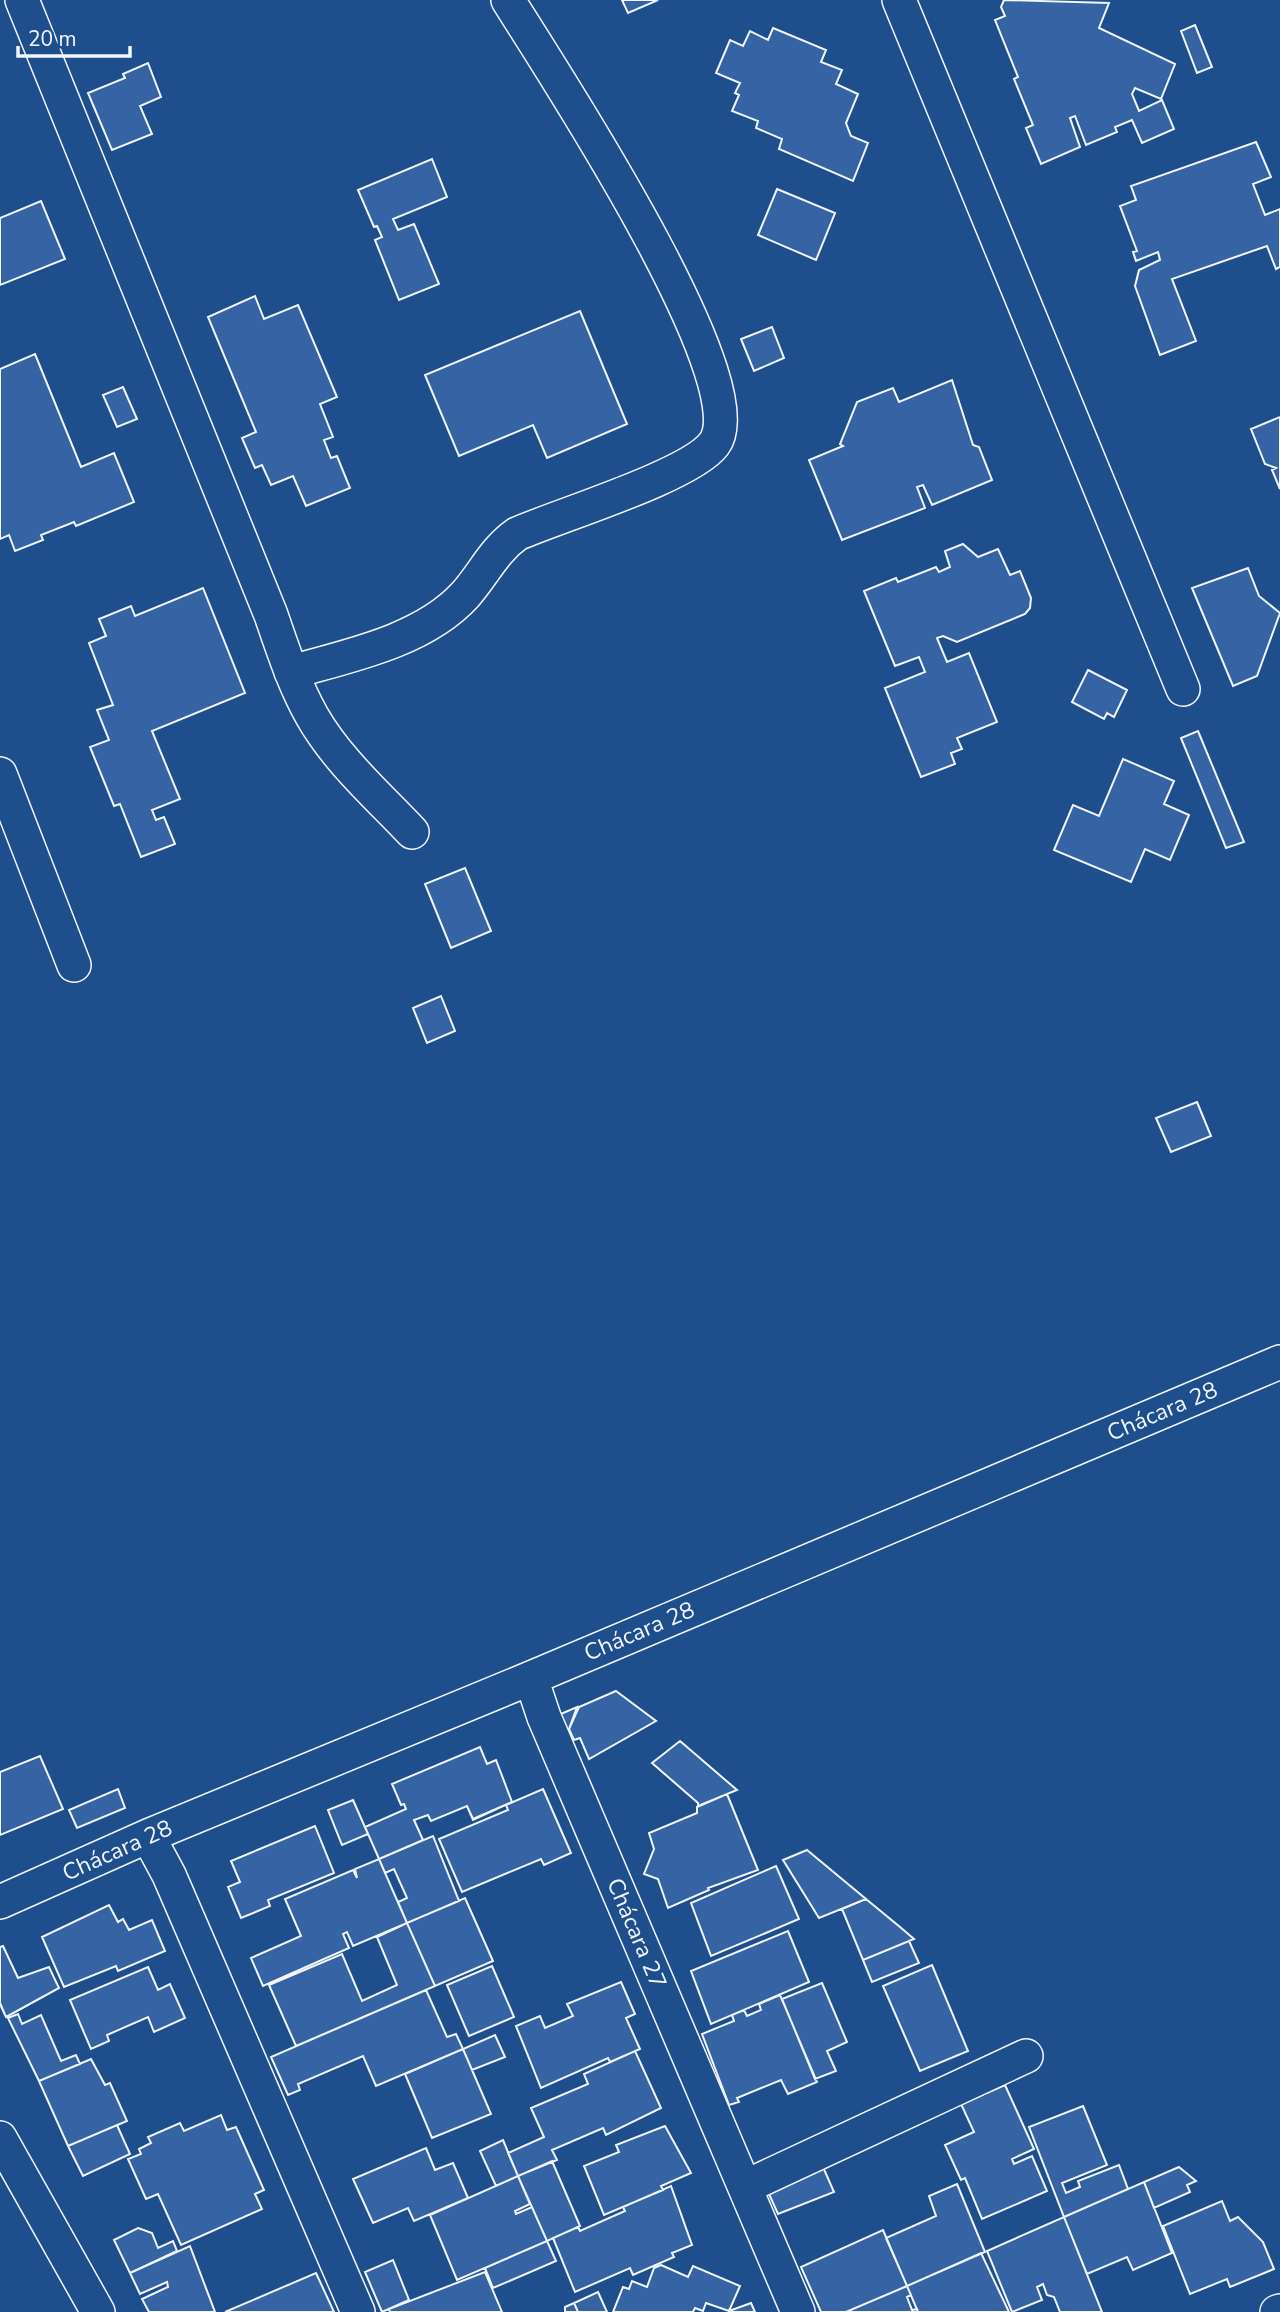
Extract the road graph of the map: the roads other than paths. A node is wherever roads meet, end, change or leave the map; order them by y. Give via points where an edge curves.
1 (22, 0) edge
2 (508, 0) edge
3 (899, 0) edge
4 (290, 672) junction
5 (1184, 689) dead end
6 (0, 774) edge
7 (411, 832) dead end
8 (74, 965) dead end
9 (1280, 1362) edge
10 (531, 1678) junction
11 (148, 1836) junction
12 (0, 1902) edge
13 (1026, 2056) dead end
14 (0, 2138) edge
15 (745, 2187) junction
16 (98, 2312) edge
17 (358, 2312) edge
18 (798, 2312) edge

1 - 4 street
2 - 4 street via 658,247 706,357 720,401 720,435 708,452 668,475 517,534 504,543 465,595 435,620 342,658
3 - 5 street
4 - 7 street via 313,718 338,752
6 - 8 street
9 - 10 street, Chácara 28
10 - 11 street, Chácara 28
10 - 15 street, Chácara 27
11 - 12 street, Chácara 28
11 - 17 street
13 - 15 street
14 - 16 street
15 - 18 street, Chácara 27

